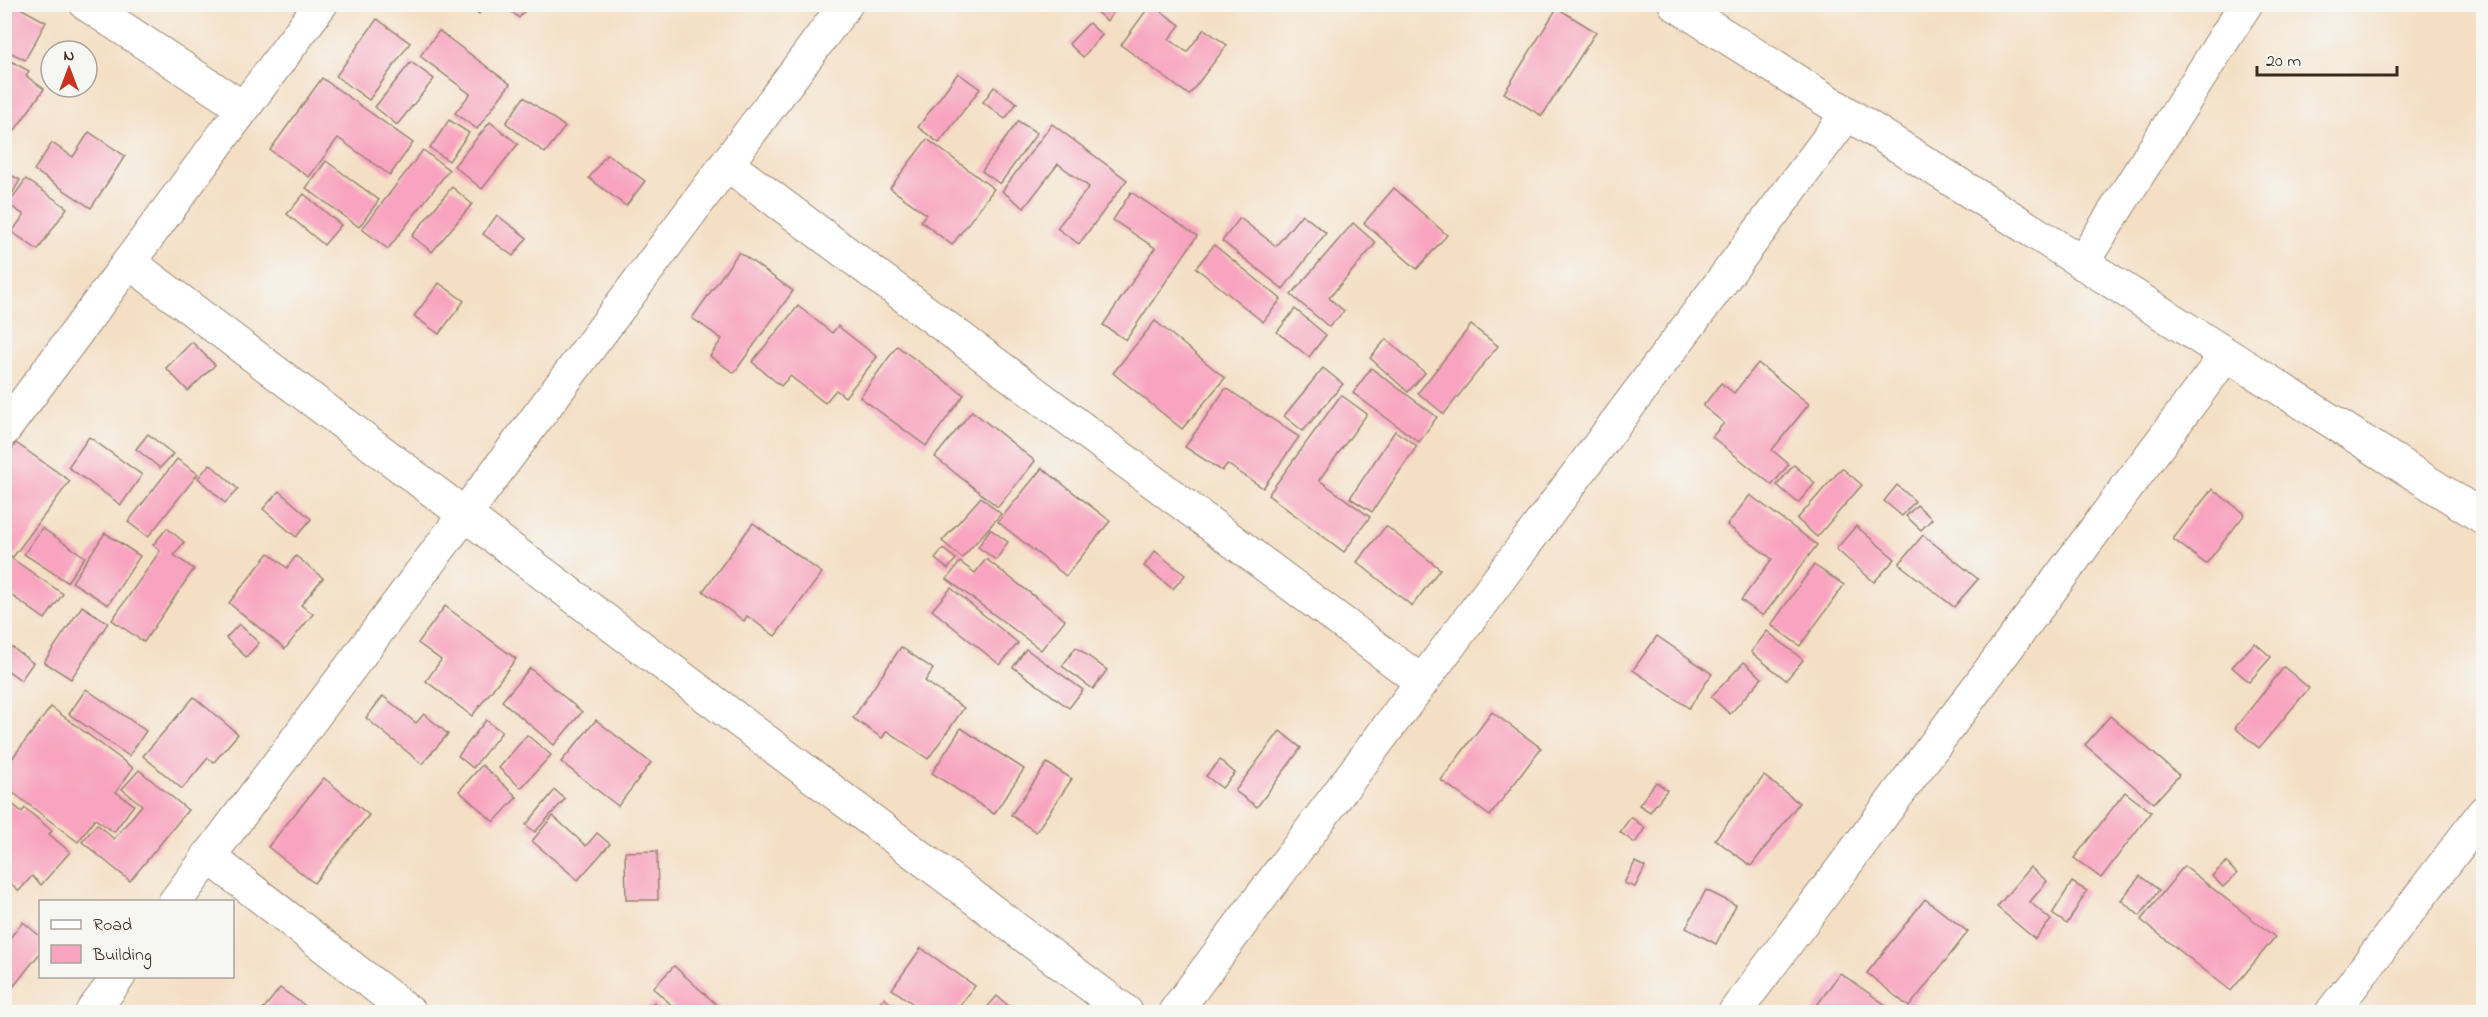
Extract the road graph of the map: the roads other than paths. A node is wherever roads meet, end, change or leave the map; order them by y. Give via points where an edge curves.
1 (86, 4) edge
2 (321, 4) edge
3 (846, 4) edge
4 (1675, 4) edge
5 (2246, 4) edge
6 (243, 108) junction
7 (1847, 114) junction
8 (727, 164) junction
9 (129, 262) junction
10 (2082, 263) junction
11 (2226, 355) junction
12 (4, 430) edge
13 (464, 515) junction
14 (2484, 518) edge
15 (1422, 682) junction
16 (2484, 812) edge
17 (208, 856) junction
18 (176, 900) edge
19 (117, 978) edge
20 (92, 1012) edge
21 (409, 1012) edge
22 (1126, 1012) edge
23 (1175, 1012) edge
24 (1735, 1012) edge
25 (2332, 1012) edge

1 - 6 street
2 - 6 street
3 - 8 street
4 - 7 street
5 - 10 street
6 - 9 street
7 - 10 street
7 - 15 street
8 - 13 street
8 - 15 street
9 - 12 street
9 - 13 street
10 - 11 street
11 - 14 street
11 - 24 street
13 - 17 street
13 - 22 street
15 - 23 street
16 - 25 street
17 - 18 street
17 - 21 street
19 - 20 street

